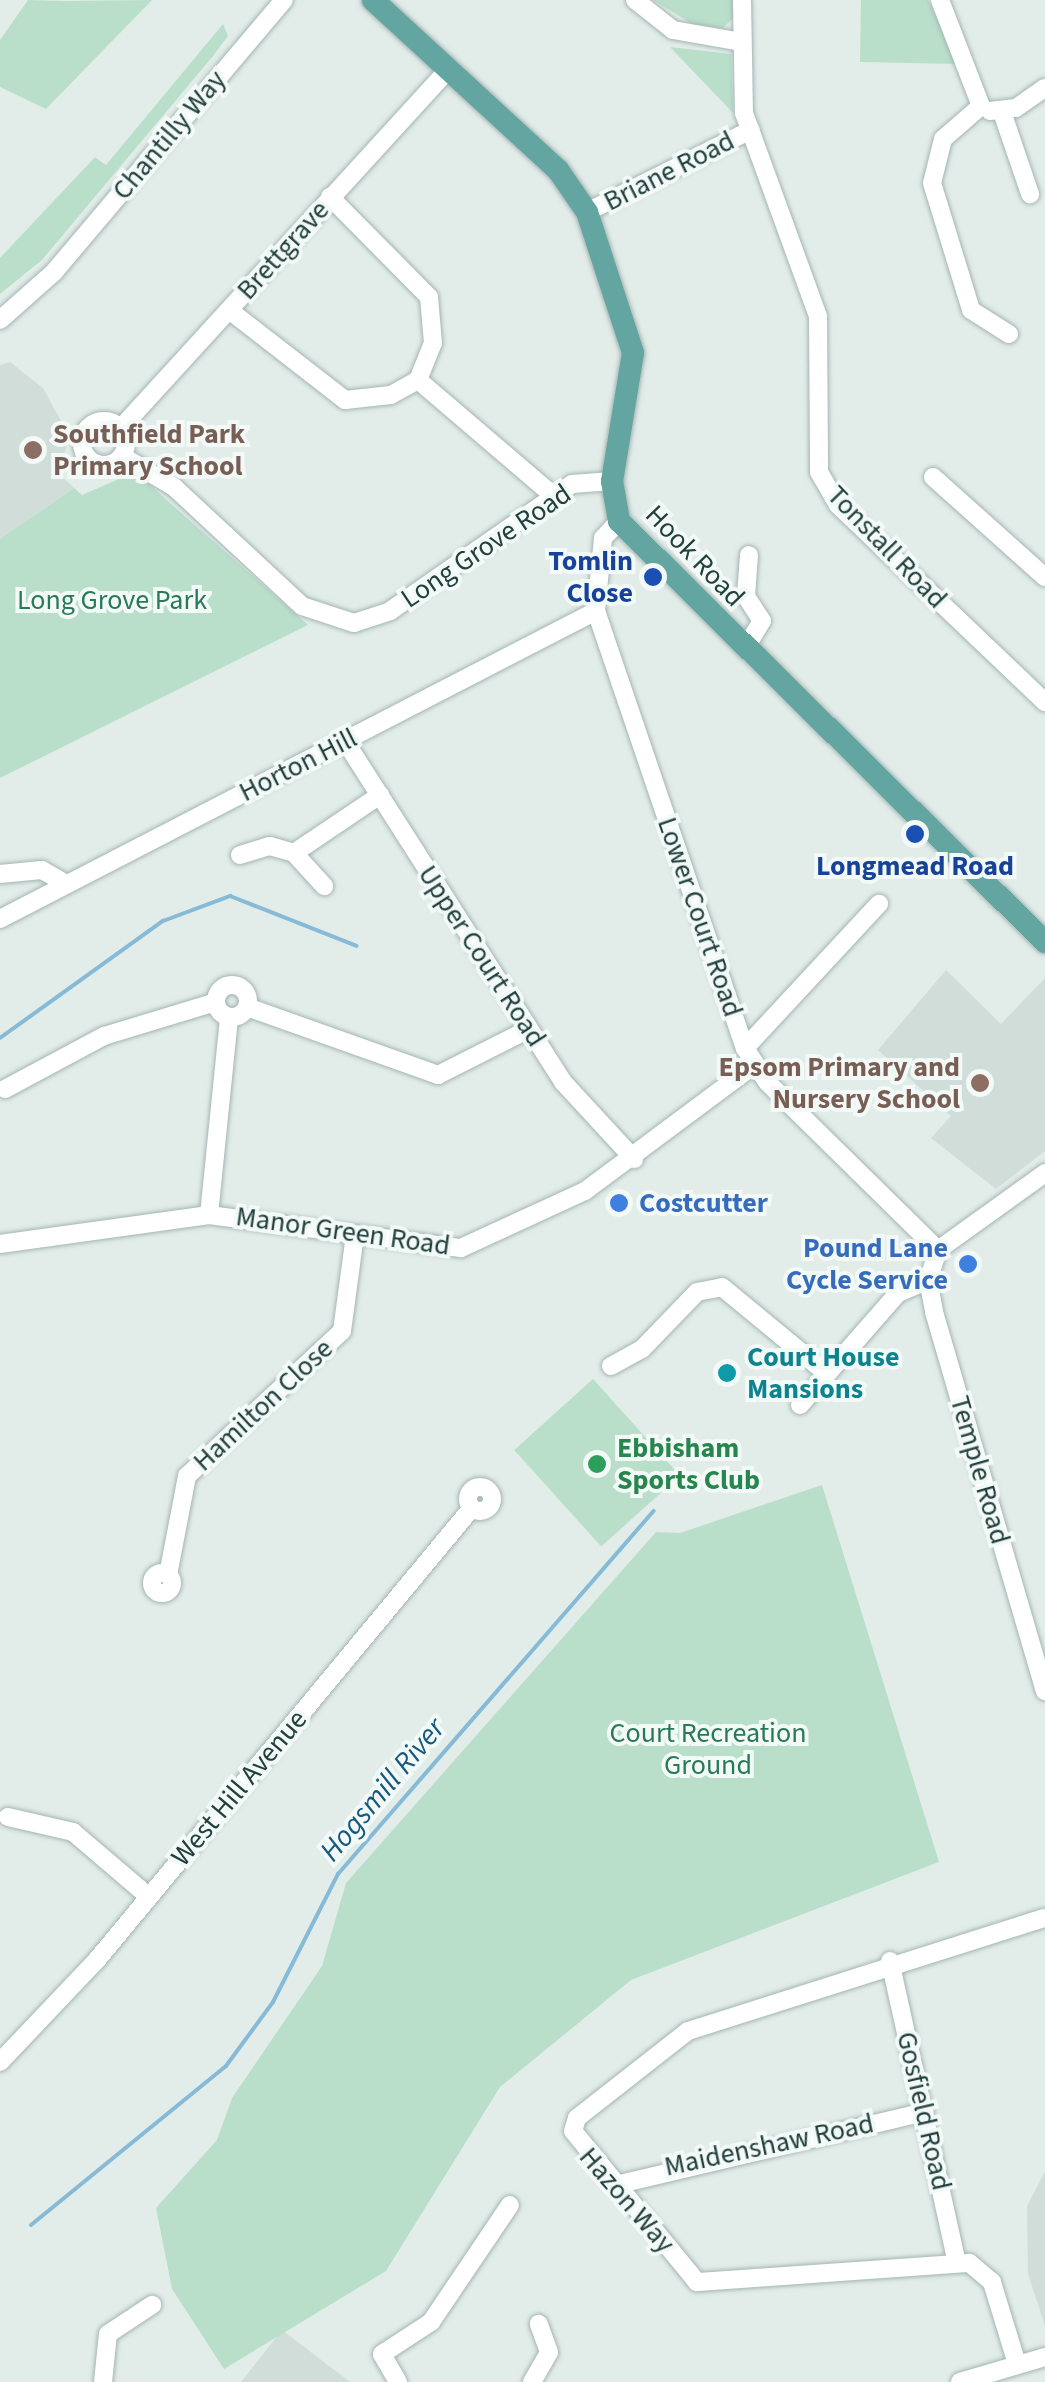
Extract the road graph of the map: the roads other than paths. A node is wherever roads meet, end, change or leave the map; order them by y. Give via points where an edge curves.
1 (284, 0) edge
2 (373, 0) edge
3 (635, 0) edge
4 (742, 0) edge
5 (940, 0) edge
6 (741, 42) junction
7 (446, 72) junction
8 (1045, 88) edge
9 (981, 106) junction
10 (1002, 112) junction
11 (750, 130) junction
12 (1030, 194) dead end
13 (330, 198) junction
14 (587, 212) junction
15 (229, 310) junction
16 (0, 320) edge
17 (1009, 334) dead end
18 (418, 380) junction
19 (121, 428) junction
20 (122, 456) junction
21 (933, 477) dead end
22 (612, 480) junction
23 (554, 496) junction
24 (619, 521) junction
25 (748, 556) dead end
26 (1045, 577) edge
27 (596, 611) junction
28 (744, 649) junction
29 (1044, 699) edge
30 (345, 742) junction
31 (380, 795) junction
32 (294, 853) junction
33 (240, 856) dead end
34 (0, 874) edge
35 (66, 884) junction
36 (324, 886) dead end
37 (879, 904) dead end
38 (0, 919) edge
39 (1045, 942) edge
40 (216, 1002) junction
41 (248, 1007) junction
42 (229, 1017) junction
43 (529, 1029) junction
44 (745, 1048) junction
45 (754, 1066) junction
46 (5, 1089) dead end
47 (634, 1159) junction
48 (1045, 1172) edge
49 (208, 1215) junction
50 (355, 1235) junction
51 (0, 1244) edge
52 (938, 1250) junction
53 (928, 1280) junction
54 (610, 1366) dead end
55 (824, 1371) junction
56 (800, 1405) dead end
57 (471, 1508) dead end
58 (168, 1575) dead end
59 (1045, 1691) edge
60 (8, 1818) dead end
61 (149, 1897) junction
62 (1045, 1918) edge
63 (890, 1961) junction
64 (0, 2062) edge
65 (924, 2112) junction
66 (616, 2185) junction
67 (510, 2205) dead end
68 (957, 2262) junction
69 (152, 2305) dead end
70 (539, 2324) dead end
71 (1045, 2356) edge
72 (1017, 2364) junction
73 (103, 2382) edge
74 (398, 2382) edge
75 (532, 2382) edge
76 (960, 2382) edge

1 - 16 street, Chantilly Way via 54,272
2 - 7 main road, Hook Road
3 - 6 street via 673,30
4 - 6 street, Tonstall Road
5 - 9 street
6 - 11 street, Tonstall Road
7 - 13 street, Brettgrave
7 - 14 main road, Hook Road via 558,170
8 - 10 street
9 - 10 street
9 - 17 street via 944,139 932,182 971,310
10 - 12 street
11 - 14 street, Briane Road
11 - 29 street, Tonstall Road via 818,316 815,451 826,489
13 - 15 street, Brettgrave
13 - 18 street via 429,298 432,344
14 - 22 main road, Hook Road via 633,353
15 - 18 street via 345,400 392,395
15 - 19 street, Brettgrave
18 - 23 street
19 - 20 street
19 - 20 street via 96,422 82,444 97,464
20 - 23 street, Long Grove Road via 174,487 302,606 334,621 390,612
21 - 26 street
22 - 23 street, Long Grove Road via 572,484
22 - 24 main road, Hook Road
24 - 27 street, Lower Court Road via 603,538
24 - 28 main road, Hook Road
25 - 28 street via 746,596 762,621
27 - 30 street, Horton Hill
27 - 44 street, Lower Court Road
28 - 39 main road, Hook Road
30 - 31 street, Upper Court Road
30 - 35 street, Horton Hill
31 - 32 street
31 - 43 street, Upper Court Road
32 - 33 street via 270,846
32 - 36 street
34 - 35 street via 42,870
35 - 38 street, Horton Hill
37 - 44 street
40 - 41 street via 235,983
40 - 42 street
40 - 46 street via 104,1036
41 - 42 street
41 - 43 street via 438,1076
42 - 49 street
43 - 47 street, Upper Court Road
44 - 45 street, Lower Court Road
45 - 47 street, Manor Green Road
45 - 52 street, Lower Court Road
47 - 50 street, Manor Green Road via 479,1243 433,1248
48 - 52 street
49 - 50 street, Manor Green Road
49 - 51 street, Manor Green Road
50 - 58 street, Hamilton Close via 342,1331 187,1476
52 - 53 street
53 - 55 street via 898,1293
53 - 59 street, Temple Road
54 - 55 street via 642,1349 697,1292 722,1287
55 - 56 street
57 - 61 street, West Hill Avenue
60 - 61 street via 73,1832
61 - 64 street, West Hill Avenue
62 - 63 street, Hazon Way
63 - 65 street, Gosfield Road
63 - 66 street, Hazon Way via 688,2031 594,2104 577,2118 576,2140
65 - 66 street, Maidenshaw Road
65 - 68 street, Gosfield Road
66 - 68 street, Hazon Way via 697,2282
67 - 74 street via 431,2322 382,2354
68 - 72 street via 992,2282
69 - 73 street via 108,2334
70 - 75 street via 549,2352
71 - 72 street
72 - 76 street

